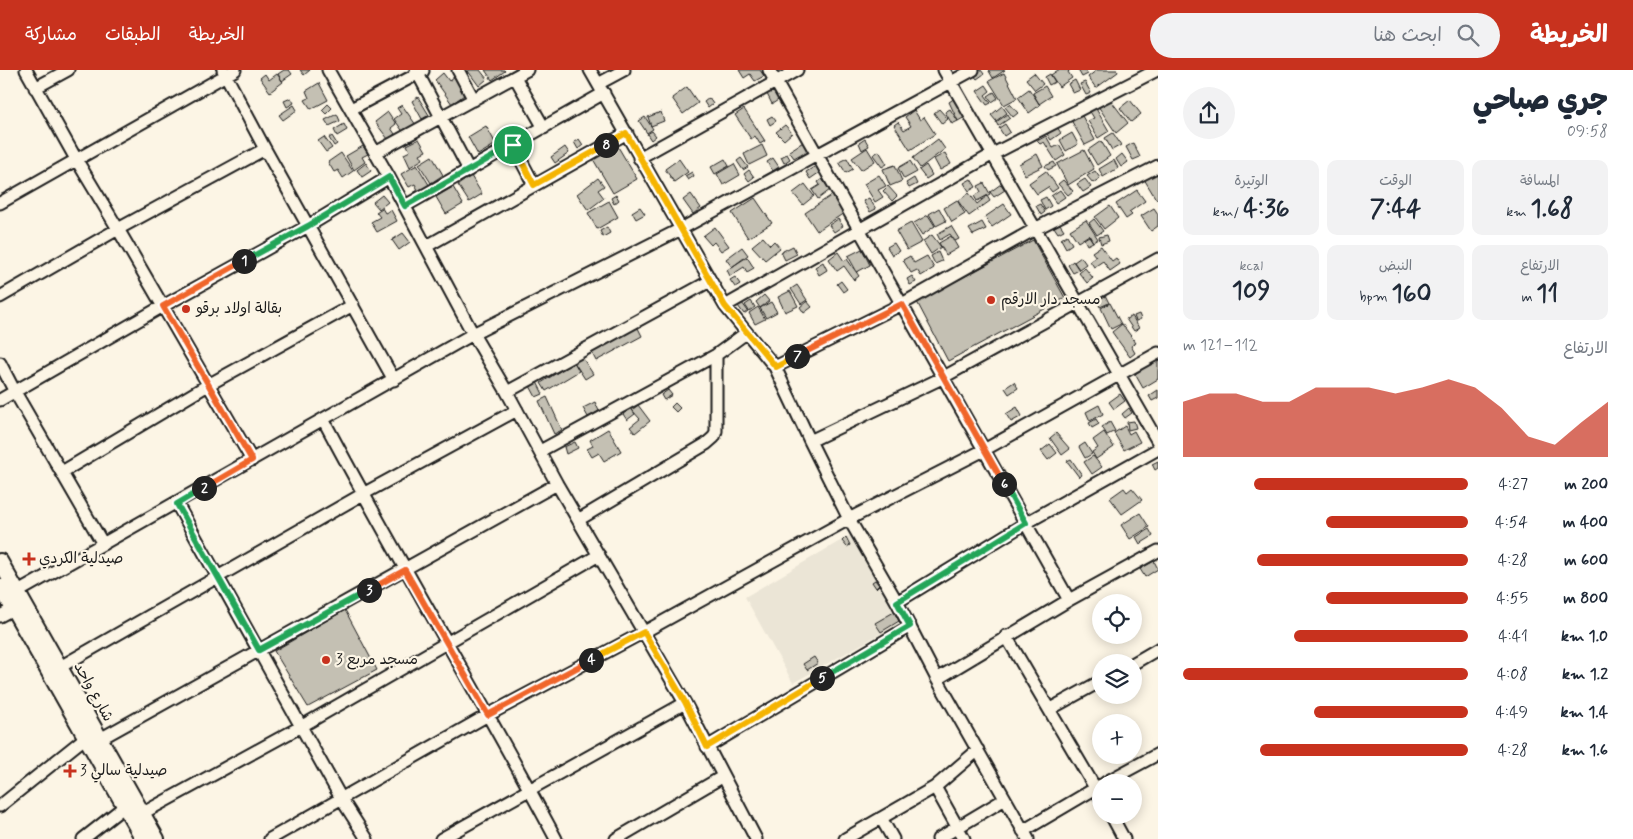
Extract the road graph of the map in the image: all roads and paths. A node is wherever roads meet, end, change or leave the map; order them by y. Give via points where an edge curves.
1 (26, 70) edge
2 (68, 70) edge
3 (328, 70) edge
4 (458, 70) edge
5 (527, 70) edge
6 (590, 70) edge
7 (624, 70) edge
8 (769, 70) edge
9 (797, 70) edge
10 (944, 70) edge
11 (974, 70) edge
12 (1157, 70) edge
13 (419, 71) edge
14 (228, 72) edge
15 (515, 77) junction
16 (776, 82) junction
17 (951, 82) junction
18 (36, 88) junction
19 (601, 89) junction
20 (474, 100) junction
21 (351, 109) junction
22 (441, 117) junction
23 (544, 128) junction
24 (626, 133) junction
25 (513, 145) junction
26 (265, 149) junction
27 (375, 153) junction
28 (817, 154) junction
29 (993, 154) junction
30 (639, 158) junction
31 (76, 159) junction
32 (1158, 166) edge
33 (469, 170) junction
34 (389, 177) junction
35 (534, 185) junction
36 (0, 203) edge
37 (405, 206) junction
38 (308, 226) junction
39 (118, 229) junction
40 (681, 229) junction
41 (859, 229) junction
42 (1035, 230) junction
43 (427, 246) junction
44 (1158, 259) edge
45 (710, 281) junction
46 (0, 297) edge
47 (1077, 303) junction
48 (902, 304) junction
49 (353, 305) junction
50 (163, 306) junction
51 (725, 306) junction
52 (746, 333) junction
53 (473, 334) junction
54 (1158, 353) edge
55 (716, 355) junction
56 (0, 363) edge
57 (776, 367) junction
58 (1118, 374) junction
59 (942, 378) junction
60 (394, 380) junction
61 (208, 385) junction
62 (15, 392) junction
63 (507, 392) junction
64 (0, 400) edge
65 (517, 410) junction
66 (323, 419) junction
67 (810, 441) junction
68 (1158, 442) edge
69 (1158, 449) edge
70 (984, 450) junction
71 (540, 451) junction
72 (252, 460) junction
73 (62, 472) junction
74 (557, 484) junction
75 (363, 494) junction
76 (177, 504) junction
77 (849, 519) junction
78 (578, 520) junction
79 (1026, 523) junction
80 (102, 544) junction
81 (1158, 551) edge
82 (600, 555) junction
83 (0, 561) edge
84 (405, 570) junction
85 (217, 578) junction
86 (0, 586) edge
87 (18, 592) junction
88 (1068, 600) junction
89 (897, 602) junction
90 (13, 609) junction
91 (0, 616) edge
92 (910, 626) junction
93 (644, 632) junction
94 (1006, 636) junction
95 (447, 642) junction
96 (1158, 649) edge
97 (259, 650) junction
98 (46, 653) junction
99 (1142, 658) edge
100 (60, 667) junction
101 (937, 679) junction
102 (1092, 686) edge
103 (685, 702) junction
104 (1050, 709) junction
105 (488, 715) junction
106 (302, 726) junction
107 (93, 738) junction
108 (707, 747) junction
109 (978, 750) junction
110 (1158, 754) edge
111 (1125, 774) edge
112 (1092, 775) edge
113 (722, 778) junction
114 (934, 787) junction
115 (530, 789) junction
116 (1092, 795) edge
117 (1005, 798) junction
118 (342, 800) junction
119 (0, 806) edge
120 (125, 806) junction
121 (142, 813) junction
122 (881, 818) junction
123 (1116, 824) edge
124 (958, 828) junction
125 (1026, 835) edge
126 (83, 839) edge
127 (143, 839) edge
128 (157, 839) edge
129 (270, 839) edge
130 (367, 839) edge
131 (441, 839) edge
132 (556, 839) edge
133 (616, 839) edge
134 (756, 839) edge
135 (845, 839) edge
136 (893, 839) edge
137 (938, 839) edge
138 (964, 839) edge
139 (1124, 839) edge

1 - 18 street
2 - 18 street
3 - 21 street
4 - 20 street
5 - 15 street
6 - 19 street
7 - 19 street
8 - 16 street
9 - 16 street
10 - 17 street
11 - 17 street
12 - 29 street
13 - 21 street
13 - 22 street
14 - 26 street
14 - 31 street
15 - 20 street
15 - 23 street
16 - 28 street
16 - 30 street
17 - 28 street
17 - 29 street
18 - 31 street
19 - 23 street
19 - 24 street
20 - 22 street
21 - 27 street
22 - 27 street
22 - 33 street
23 - 25 street
24 - 30 street
24 - 35 street
25 - 33 street
25 - 35 street
26 - 38 street
26 - 39 street
27 - 34 street
28 - 40 street
28 - 41 street
29 - 41 street
29 - 42 street
30 - 40 street
31 - 36 street
31 - 39 street
32 - 42 street
33 - 37 street
34 - 37 street
34 - 38 street
35 - 43 street
37 - 43 street
38 - 49 street
38 - 50 street
39 - 46 street
39 - 50 street
40 - 45 street
40 - 53 street
41 - 48 street
41 - 51 street
42 - 47 street
42 - 48 street
43 - 53 street
44 - 47 street
45 - 51 street
45 - 63 street
47 - 58 street
47 - 59 street
48 - 57 street
48 - 59 street
49 - 60 street
49 - 61 street
50 - 61 street
50 - 62 street
51 - 52 street
52 - 55 street
52 - 57 street
53 - 60 street
53 - 63 street
54 - 58 street
55 - 71 street
55 - 78 street via 714,437
56 - 62 street
57 - 67 street
58 - 68 street
58 - 70 street
59 - 67 street
59 - 70 street
60 - 66 street
61 - 72 street
61 - 73 street
62 - 64 street
62 - 73 street
63 - 65 street
65 - 71 street
65 - 75 street
66 - 72 street
66 - 75 street
67 - 77 street
69 - 79 street
70 - 77 street
70 - 79 street
71 - 74 street
72 - 76 street
73 - 80 street
74 - 78 street
74 - 84 street
75 - 84 street
75 - 85 street
76 - 80 street
76 - 85 street
77 - 89 street
77 - 93 street
78 - 82 street
79 - 88 street
79 - 89 street
80 - 87 street
81 - 88 street
82 - 93 street
82 - 95 street
83 - 87 street, شارع واحد
84 - 95 street
84 - 97 street
85 - 97 street
85 - 100 street
86 - 90 street, شارع واحد
87 - 98 street, شارع واحد
88 - 94 street
89 - 92 street
90 - 91 street
90 - 98 street, شارع واحد
92 - 101 street
92 - 108 street
93 - 103 street
93 - 105 street
94 - 101 street
94 - 104 street
95 - 105 street
95 - 106 street
96 - 99 street
97 - 106 street
97 - 107 street
98 - 100 street, شارع واحد
98 - 107 street, شارع واحد
100 - 107 street, شارع واحد
101 - 109 street
102 - 104 street
103 - 108 street
103 - 115 street
104 - 112 street
105 - 115 street
105 - 118 street
106 - 118 street
106 - 121 street
107 - 119 street
107 - 120 street, شارع واحد
107 - 121 street, شارع واحد
108 - 113 street
109 - 114 street
109 - 117 street
110 - 111 street
113 - 133 street
113 - 134 street
114 - 122 street
114 - 124 street
115 - 131 street
115 - 132 street
116 - 125 street
117 - 124 street
117 - 125 street
118 - 129 street
118 - 130 street
120 - 126 street
120 - 127 street, شارع واحد
121 - 128 street, شارع واحد
122 - 135 street
122 - 136 street
123 - 139 street
124 - 137 street
124 - 138 street

